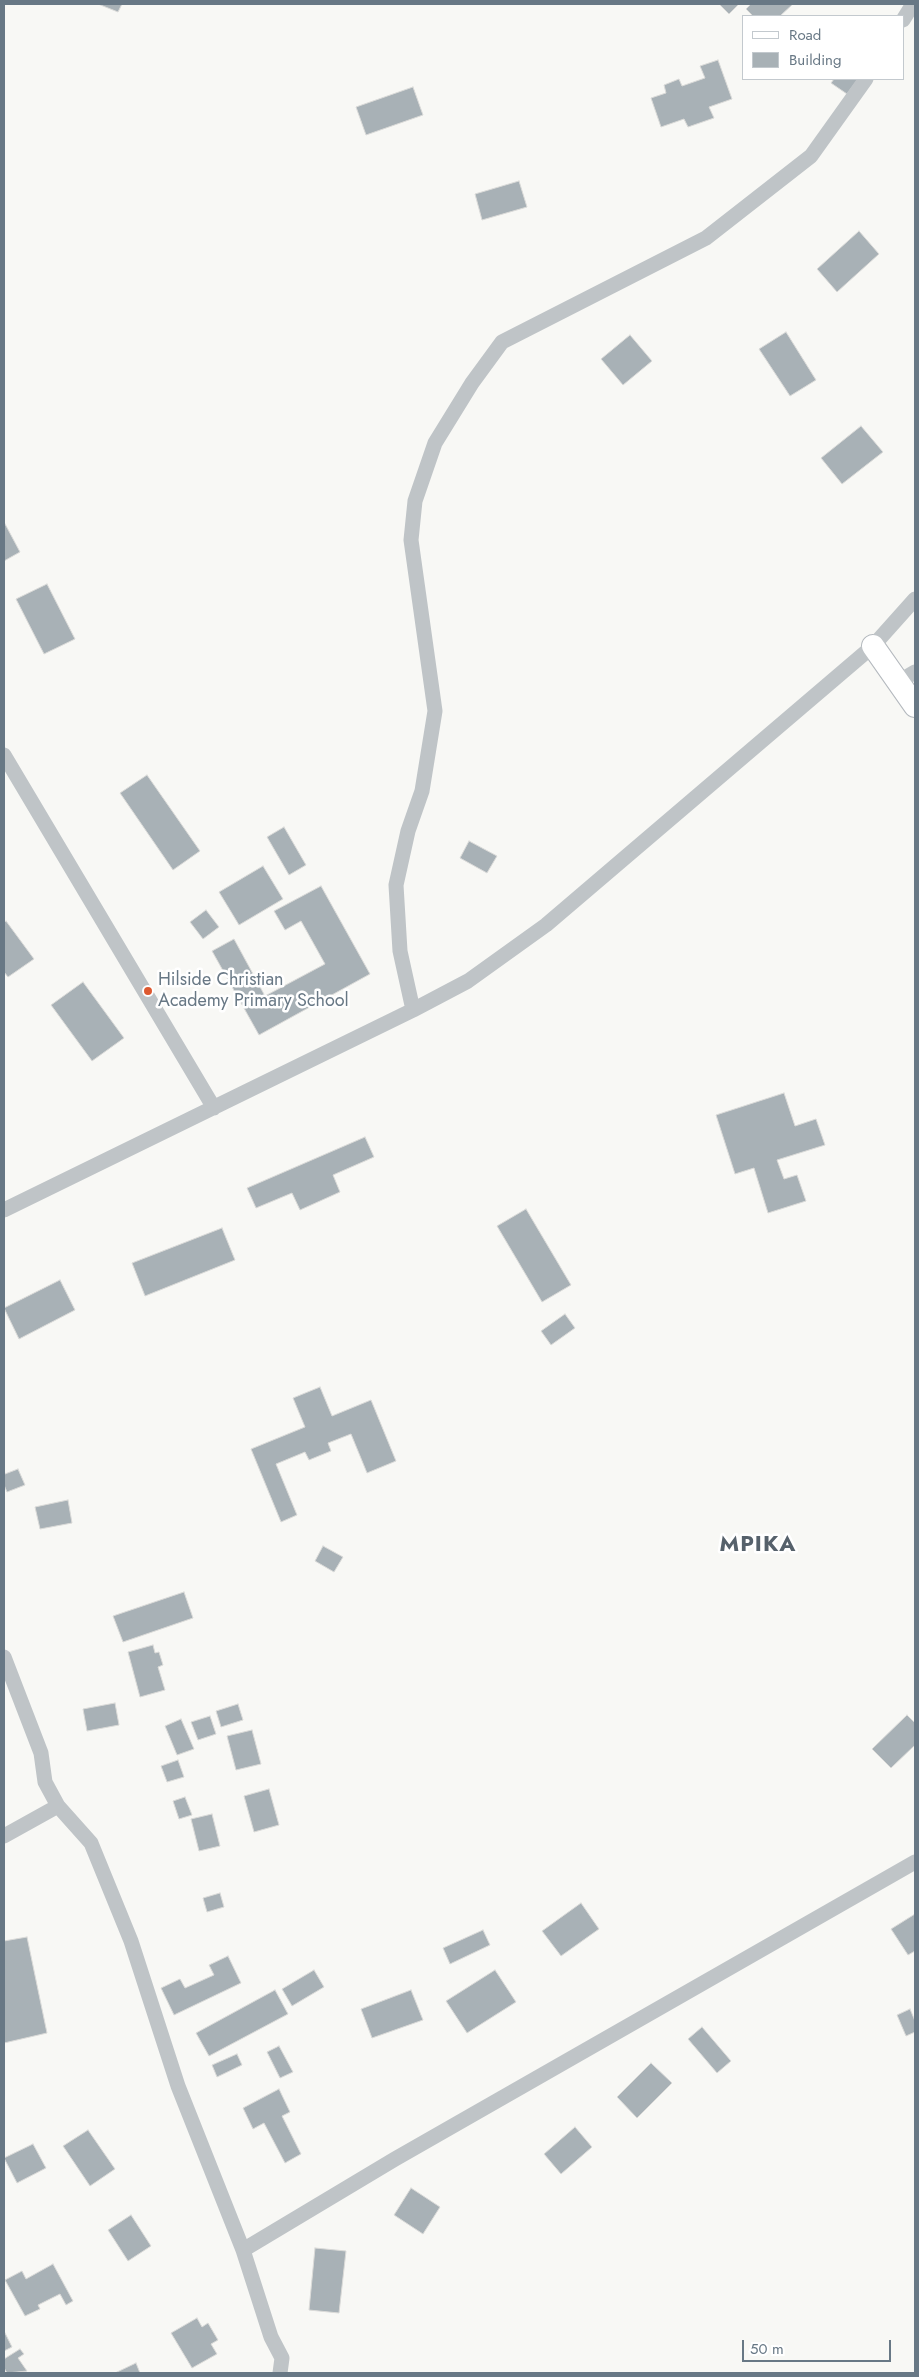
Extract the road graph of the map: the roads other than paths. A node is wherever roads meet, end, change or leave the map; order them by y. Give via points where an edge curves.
1 (913, 4) edge
2 (904, 18) edge
3 (865, 80) edge
4 (915, 598) edge
5 (873, 646) junction
6 (907, 677) edge
7 (915, 706) edge
8 (4, 755) edge
9 (413, 1010) junction
10 (214, 1108) junction
11 (4, 1210) edge
12 (4, 1658) edge
13 (58, 1806) junction
14 (4, 1836) edge
15 (915, 1862) edge
16 (243, 2250) junction
17 (280, 2373) edge

1 - 2 street
3 - 9 street via 811,156 706,238 502,342 435,443 415,501 411,540 435,711 422,791 408,831 396,885 400,951
4 - 5 street
5 - 6 main road
5 - 9 street via 546,925 468,981
6 - 7 main road
8 - 10 street
9 - 10 street
10 - 11 street
12 - 13 street via 41,1753 45,1782
13 - 14 street
13 - 16 street via 91,1843 132,1940 178,2086
15 - 16 street via 395,2159
16 - 17 street via 271,2336 282,2358

